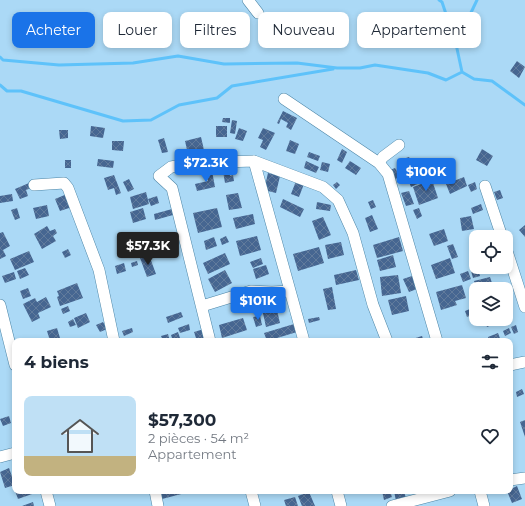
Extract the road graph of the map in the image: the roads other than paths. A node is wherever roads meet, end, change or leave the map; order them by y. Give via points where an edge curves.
1 (248, 0) edge
2 (258, 13) dead end
3 (284, 100) dead end
4 (399, 145) dead end
5 (254, 161) junction
6 (379, 163) junction
7 (34, 185) dead end
8 (485, 186) dead end
9 (500, 230) edge
10 (513, 270) edge
11 (290, 291) junction
12 (0, 304) edge
13 (202, 306) junction
14 (525, 307) edge
15 (113, 338) edge
16 (209, 338) edge
17 (303, 338) edge
18 (386, 338) edge
19 (436, 338) edge
20 (12, 353) edge
21 (525, 362) edge
22 (513, 364) edge
23 (12, 454) edge
24 (0, 457) edge
25 (525, 478) edge
26 (513, 480) edge
27 (47, 494) edge
28 (156, 494) edge
29 (252, 494) edge
30 (338, 494) edge
31 (434, 494) edge
32 (481, 494) edge
33 (50, 506) edge
34 (158, 506) edge
35 (255, 506) edge
36 (341, 506) edge
37 (392, 506) edge
38 (484, 506) edge

1 - 2 street
3 - 6 street
4 - 6 street
5 - 11 street
5 - 13 street via 192,163 171,167 159,176 172,188
5 - 18 street via 323,187 338,200 353,233 373,306
6 - 19 street via 388,174
7 - 15 street via 64,183 68,188 99,270
8 - 9 street
10 - 14 street
11 - 13 street via 251,291
11 - 17 street
12 - 20 street
13 - 16 street
21 - 22 street
23 - 24 street
25 - 26 street
27 - 33 street
28 - 34 street
29 - 35 street
30 - 36 street
31 - 37 street
32 - 38 street

